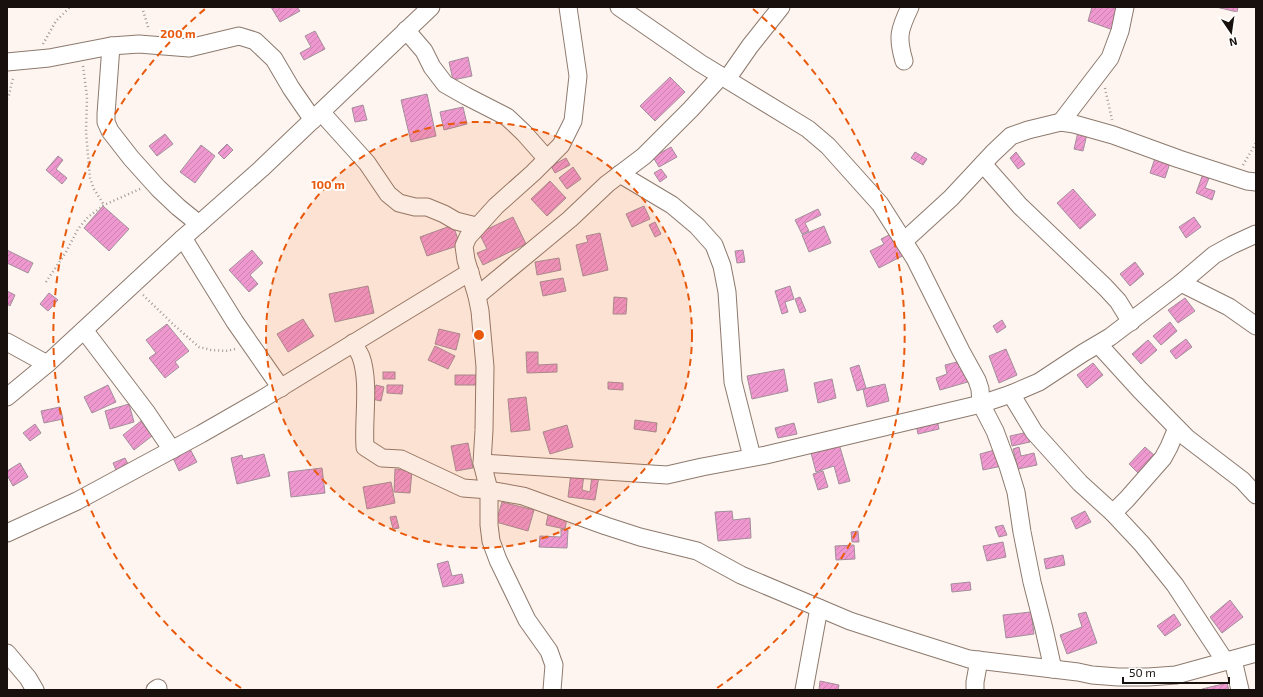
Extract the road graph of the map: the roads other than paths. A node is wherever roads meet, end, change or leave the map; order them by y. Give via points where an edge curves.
1 (431, 7) edge
2 (568, 7) edge
3 (619, 7) edge
4 (782, 7) edge
5 (910, 7) edge
6 (1125, 7) edge
7 (406, 30) junction
8 (111, 46) junction
9 (904, 61) dead end
10 (7, 62) edge
11 (724, 78) junction
12 (317, 116) junction
13 (1061, 122) junction
14 (547, 159) junction
15 (983, 164) junction
16 (620, 174) junction
17 (1256, 182) edge
18 (199, 224) junction
19 (476, 226) junction
20 (1256, 234) edge
21 (183, 238) junction
22 (904, 241) junction
23 (470, 272) junction
24 (1181, 283) junction
25 (477, 296) junction
26 (1131, 322) junction
27 (1256, 326) edge
28 (84, 330) junction
29 (7, 342) edge
30 (353, 343) junction
31 (1099, 345) junction
32 (47, 364) junction
33 (281, 388) junction
34 (1011, 394) junction
35 (7, 397) edge
36 (981, 404) junction
37 (1177, 428) junction
38 (172, 450) junction
39 (752, 457) junction
40 (482, 463) junction
41 (490, 490) junction
42 (1256, 494) edge
43 (1113, 513) junction
44 (7, 533) edge
45 (819, 608) junction
46 (7, 653) edge
47 (1256, 653) edge
48 (979, 660) junction
49 (1229, 660) junction
50 (1053, 669) junction
51 (36, 690) edge
52 (552, 690) edge
53 (804, 690) edge
54 (975, 690) edge
55 (1240, 690) edge

1 - 7 street
2 - 14 street via 578,76 573,121 561,146
3 - 11 street
4 - 11 street
5 - 9 street via 901,25 900,46
6 - 13 street via 1110,58
7 - 12 street
7 - 14 street via 424,51 445,84 507,117
8 - 10 street via 49,58
8 - 12 street via 153,44 189,48 239,36 256,41 274,59 291,88
8 - 18 street via 106,122 110,131 153,182
11 - 16 street via 644,156
11 - 22 street via 808,129 828,146 880,204
12 - 18 street
12 - 19 street via 367,164 388,194 399,203 428,207 456,221
13 - 15 street via 1011,136
13 - 17 street via 1113,135 1179,159
14 - 19 street
15 - 22 street via 951,198
15 - 26 street via 1020,206 1105,287 1118,301
16 - 25 street
16 - 39 street via 672,205 697,226 714,245 722,266 727,292 733,382
18 - 21 street
19 - 23 street via 464,246
20 - 24 street via 1214,255
21 - 28 street
21 - 33 street via 235,322
22 - 36 street via 977,380
23 - 25 street
23 - 30 street
24 - 26 street
24 - 27 street via 1228,307
25 - 40 street via 485,368
26 - 31 street
28 - 32 street
28 - 38 street
29 - 32 street
30 - 33 street
30 - 41 street via 360,356 365,377 365,447 382,458 401,459 463,488
31 - 34 street via 1039,382
31 - 37 street
32 - 35 street
33 - 38 street
34 - 36 street
34 - 43 street via 1034,432 1080,483
36 - 39 street
36 - 50 street via 995,431 1016,492 1032,582
37 - 42 street
37 - 43 street via 1163,458
38 - 44 street via 77,501
39 - 40 street via 667,475
40 - 41 street
41 - 45 street via 523,496 640,537 697,551 741,575
41 - 52 street via 491,541 527,620 549,651 554,665
43 - 49 street via 1175,585
45 - 48 street via 896,636
45 - 53 street
46 - 51 street
47 - 49 street
48 - 50 street
48 - 54 street
49 - 50 street via 1176,675 1148,677 1092,675
49 - 55 street

